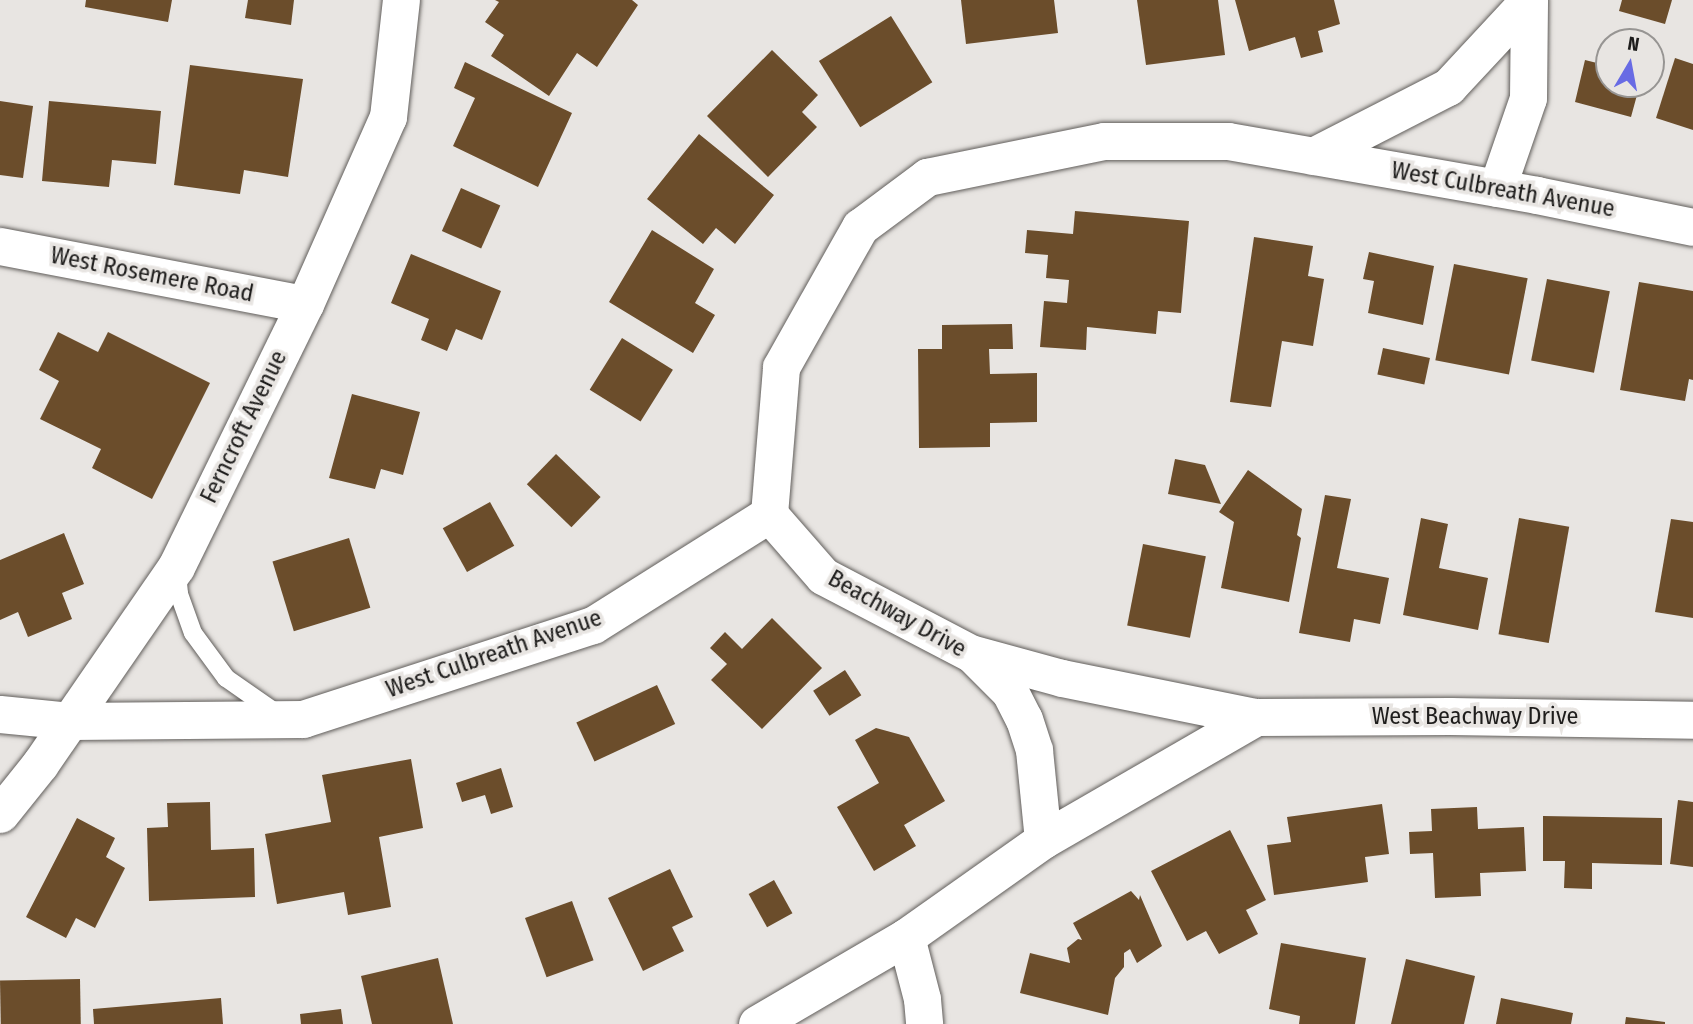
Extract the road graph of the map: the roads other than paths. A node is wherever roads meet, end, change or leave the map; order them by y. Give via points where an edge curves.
1 (401, 0) edge
2 (1529, 1) edge
3 (1313, 156) junction
4 (1497, 188) junction
5 (1693, 227) edge
6 (0, 246) edge
7 (304, 304) junction
8 (769, 514) junction
9 (176, 567) junction
10 (972, 654) junction
11 (0, 714) edge
12 (1256, 717) junction
13 (290, 719) junction
14 (1693, 720) edge
15 (69, 721) junction
16 (0, 814) edge
17 (1043, 840) junction
18 (906, 936) junction
19 (757, 1024) edge
20 (924, 1024) edge

1 - 7 street, Ferncroft Avenue via 388,117
2 - 3 street via 1448,87
2 - 4 street via 1528,98
3 - 4 street, West Culbreath Avenue
3 - 8 street, West Culbreath Avenue via 1228,141 1104,141 927,177 860,227 781,367
4 - 5 street, West Culbreath Avenue
6 - 7 street, West Rosemere Road
7 - 9 street, Ferncroft Avenue
8 - 10 street, Beachway Drive via 823,576
8 - 13 street, West Culbreath Avenue via 593,625 303,719
9 - 13 lane via 179,594 193,633 226,678
9 - 15 street, Ferncroft Avenue
10 - 12 street, West Beachway Drive via 1062,678
10 - 17 street, Beachway Drive via 1010,692 1024,719 1034,750
11 - 15 street, West Culbreath Avenue
12 - 14 street, West Beachway Drive
12 - 17 street, West Beachway Drive
13 - 15 street, West Culbreath Avenue
15 - 16 street, Ferncroft Avenue
17 - 18 street, West Beachway Drive
18 - 19 street, West Beachway Drive
18 - 20 street

